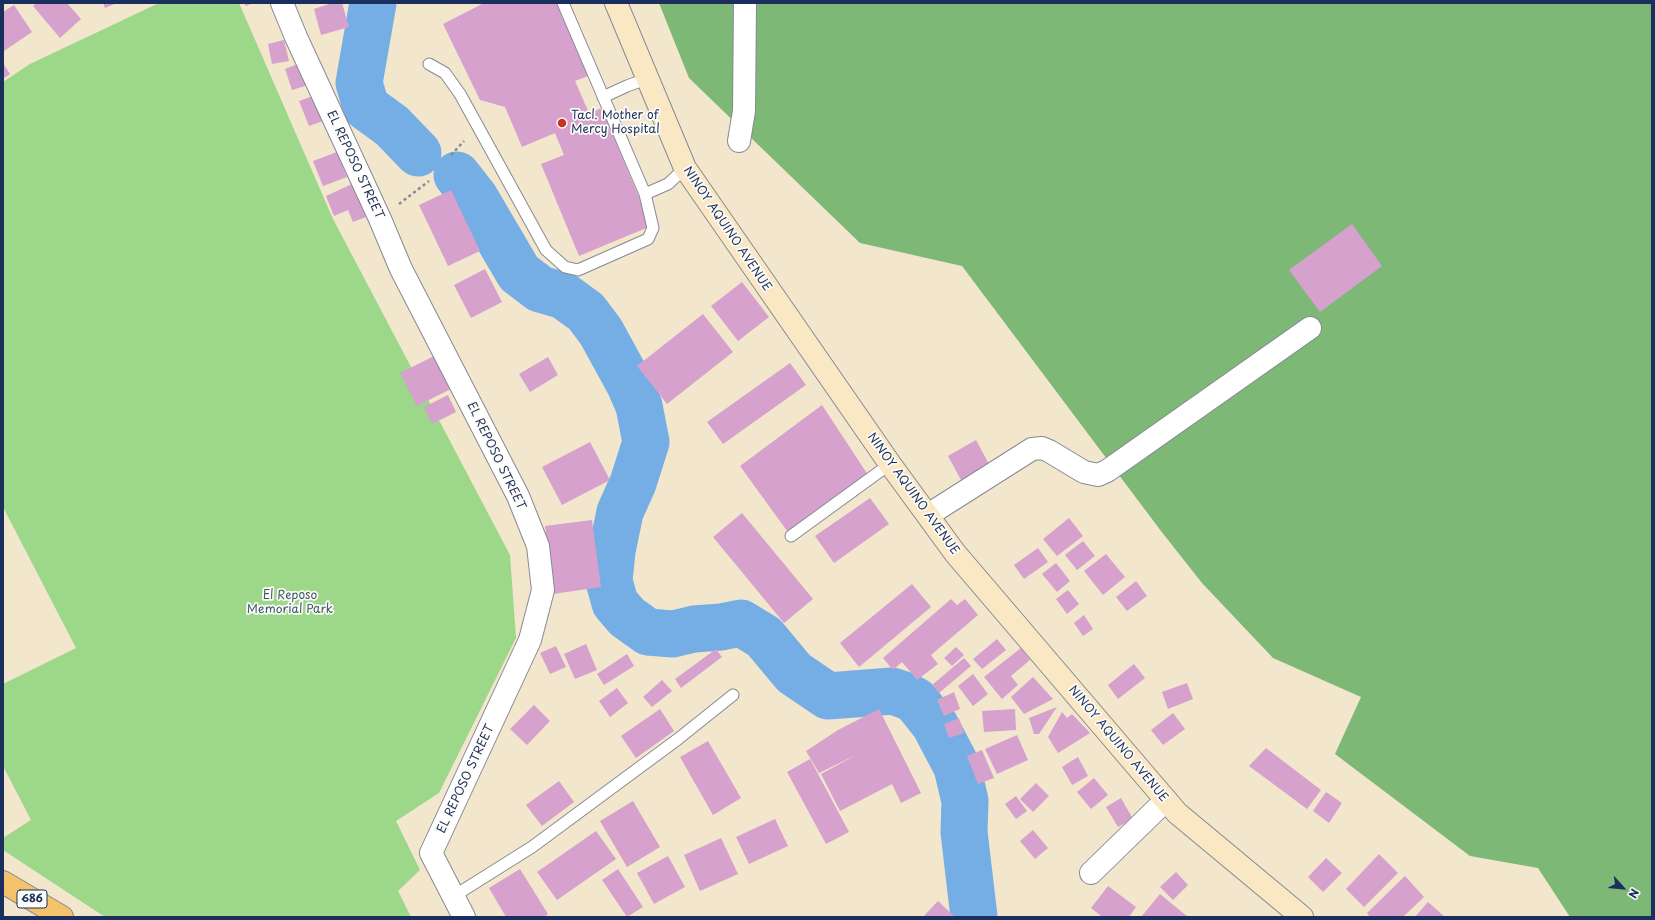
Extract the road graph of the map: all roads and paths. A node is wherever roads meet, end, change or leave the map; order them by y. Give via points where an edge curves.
1 (282, 3) edge
2 (563, 3) edge
3 (616, 3) edge
4 (745, 3) edge
5 (429, 64) dead end
6 (646, 79) junction
7 (603, 97) junction
8 (739, 141) dead end
9 (685, 168) junction
10 (429, 181) dead end
11 (645, 194) junction
12 (380, 219) junction
13 (1310, 328) dead end
14 (890, 464) junction
15 (928, 515) junction
16 (791, 536) dead end
17 (733, 695) dead end
18 (1166, 800) junction
19 (1091, 873) dead end
20 (3, 882) edge
21 (454, 896) junction
22 (62, 917) edge
23 (464, 917) edge
24 (1302, 917) edge

1 - 12 street, EL REPOSO STREET
2 - 7 lane
3 - 6 main road, NINOY AQUINO AVENUE
4 - 8 street via 744,111
5 - 11 lane via 445,73 460,94 546,250 565,267 578,270 648,239 653,228
6 - 7 lane
6 - 9 main road, NINOY AQUINO AVENUE
7 - 11 lane
9 - 11 lane via 668,184
9 - 14 main road, NINOY AQUINO AVENUE
10 - 12 path
12 - 21 street, EL REPOSO STREET via 401,270 518,496 538,546 543,590 530,640 431,853
13 - 15 street via 1107,471 1098,475 1084,472 1049,451 1042,448 1032,449
14 - 15 main road, NINOY AQUINO AVENUE
14 - 16 lane
15 - 18 main road, NINOY AQUINO AVENUE via 955,553
17 - 21 lane via 532,847
18 - 19 street
18 - 24 main road, NINOY AQUINO AVENUE via 1177,813
20 - 22 main road, 686
21 - 23 street, EL REPOSO STREET

